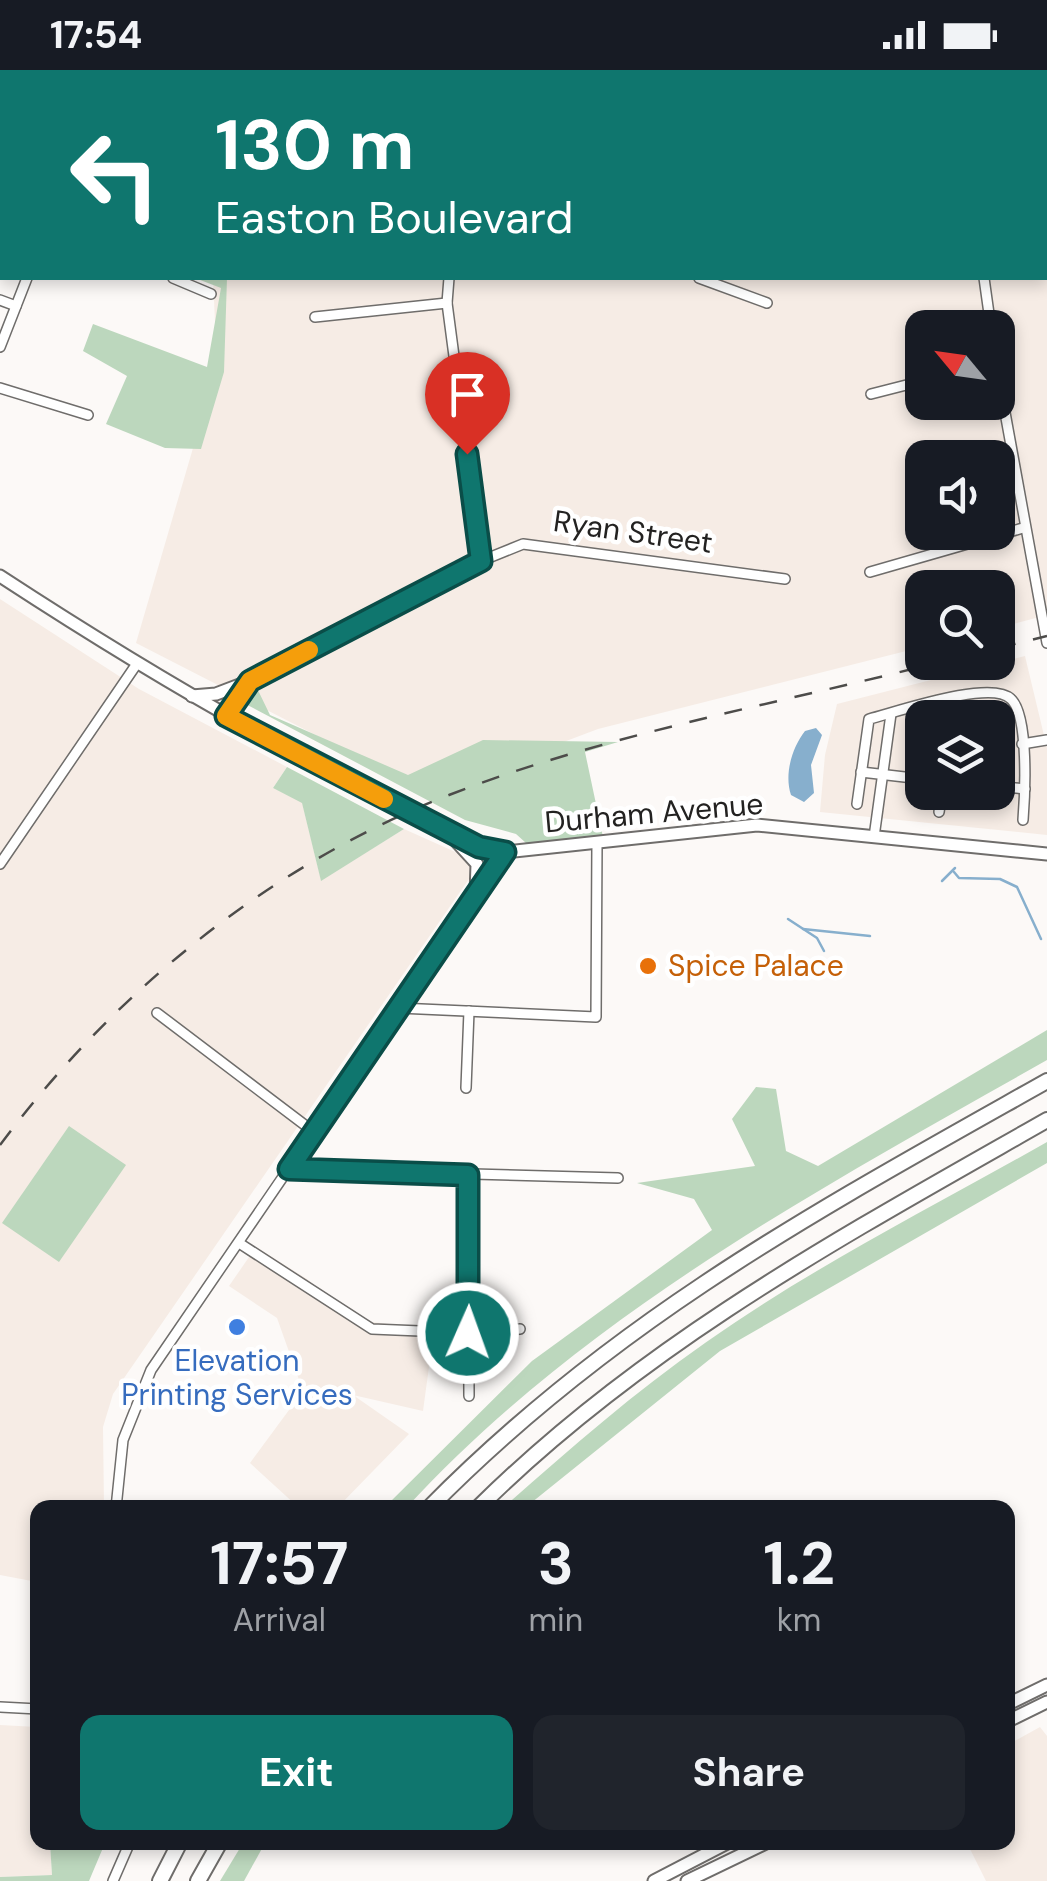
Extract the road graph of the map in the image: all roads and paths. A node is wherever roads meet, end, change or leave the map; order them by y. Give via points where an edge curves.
1 (26, 280) edge
2 (178, 280) edge
3 (449, 280) edge
4 (704, 280) edge
5 (984, 280) edge
6 (211, 294) dead end
7 (0, 300) edge
8 (447, 302) junction
9 (767, 303) dead end
10 (16, 306) junction
11 (989, 310) edge
12 (316, 317) dead end
13 (0, 347) edge
14 (905, 385) edge
15 (0, 388) edge
16 (871, 394) dead end
17 (88, 415) dead end
18 (1005, 420) edge
19 (1022, 528) junction
20 (481, 561) junction
21 (870, 572) dead end
22 (0, 576) edge
23 (785, 579) dead end
24 (1047, 643) edge
25 (136, 665) junction
26 (250, 681) junction
27 (191, 696) junction
28 (954, 698) joint
29 (891, 714) junction
30 (226, 716) junction
31 (1047, 740) edge
32 (1022, 744) junction
33 (861, 772) junction
34 (883, 774) junction
35 (905, 776) edge
36 (1015, 788) edge
37 (1025, 789) junction
38 (858, 804) dead end
39 (1023, 820) dead end
40 (440, 827) junction
41 (874, 837) junction
42 (597, 842) junction
43 (505, 852) junction
44 (1045, 853) edge
45 (0, 864) edge
46 (476, 894) junction
47 (399, 1008) junction
48 (469, 1011) junction
49 (157, 1012) dead end
50 (1047, 1081) edge
51 (466, 1088) dead end
52 (1047, 1120) edge
53 (314, 1132) junction
54 (289, 1169) junction
55 (468, 1175) junction
56 (618, 1178) dead end
57 (239, 1243) junction
58 (520, 1328) dead end
59 (468, 1333) junction
60 (469, 1396) dead end
61 (116, 1500) edge
62 (438, 1500) edge
63 (487, 1500) edge
64 (1047, 1685) edge
65 (1015, 1701) edge
66 (1047, 1702) edge
67 (0, 1708) edge
68 (30, 1709) edge
69 (1015, 1718) edge
70 (126, 1850) edge
71 (176, 1850) edge
72 (215, 1850) edge
73 (715, 1850) edge
74 (751, 1850) edge
75 (658, 1880) edge
76 (112, 1881) edge
77 (160, 1881) edge
78 (198, 1881) edge
79 (687, 1881) edge

1 - 10 street
2 - 6 street
3 - 8 street
4 - 9 street
5 - 11 street
7 - 10 street
8 - 12 street
8 - 20 street
10 - 13 street
14 - 16 street
15 - 17 street
18 - 19 street
19 - 21 street
19 - 24 street
20 - 23 street, Ryan Street via 523,544 548,544
20 - 26 street, Ryan Street
22 - 25 main road
25 - 27 main road
25 - 45 street
26 - 27 main road
26 - 30 street, Ryan Street
27 - 30 main road
28 - 29 street
28 - 32 street via 980,691 1006,695 1016,706
29 - 33 street via 870,719
29 - 34 street
30 - 40 main road, bridge
31 - 32 street
32 - 37 street
33 - 34 street
33 - 38 street
34 - 35 street
34 - 41 street
36 - 37 street
37 - 39 street
40 - 43 main road
40 - 46 main road via 477,864
41 - 42 main road, Durham Avenue via 757,824
41 - 44 main road, Durham Avenue
42 - 43 main road, Durham Avenue
42 - 48 street via 596,1016
43 - 46 street
46 - 47 street
47 - 48 street
47 - 53 street
48 - 51 street
49 - 53 street
50 - 62 highway via 793,1225 664,1307 554,1392
52 - 63 highway via 707,1319 596,1401
53 - 54 street
54 - 55 street
54 - 57 street
55 - 56 street
55 - 59 street
57 - 59 street via 372,1329
57 - 61 street via 151,1370 133,1408
58 - 59 street
59 - 60 street
64 - 65 main road
66 - 69 main road
67 - 68 street
70 - 76 street
71 - 77 highway
72 - 78 highway
73 - 75 main road
74 - 79 main road

